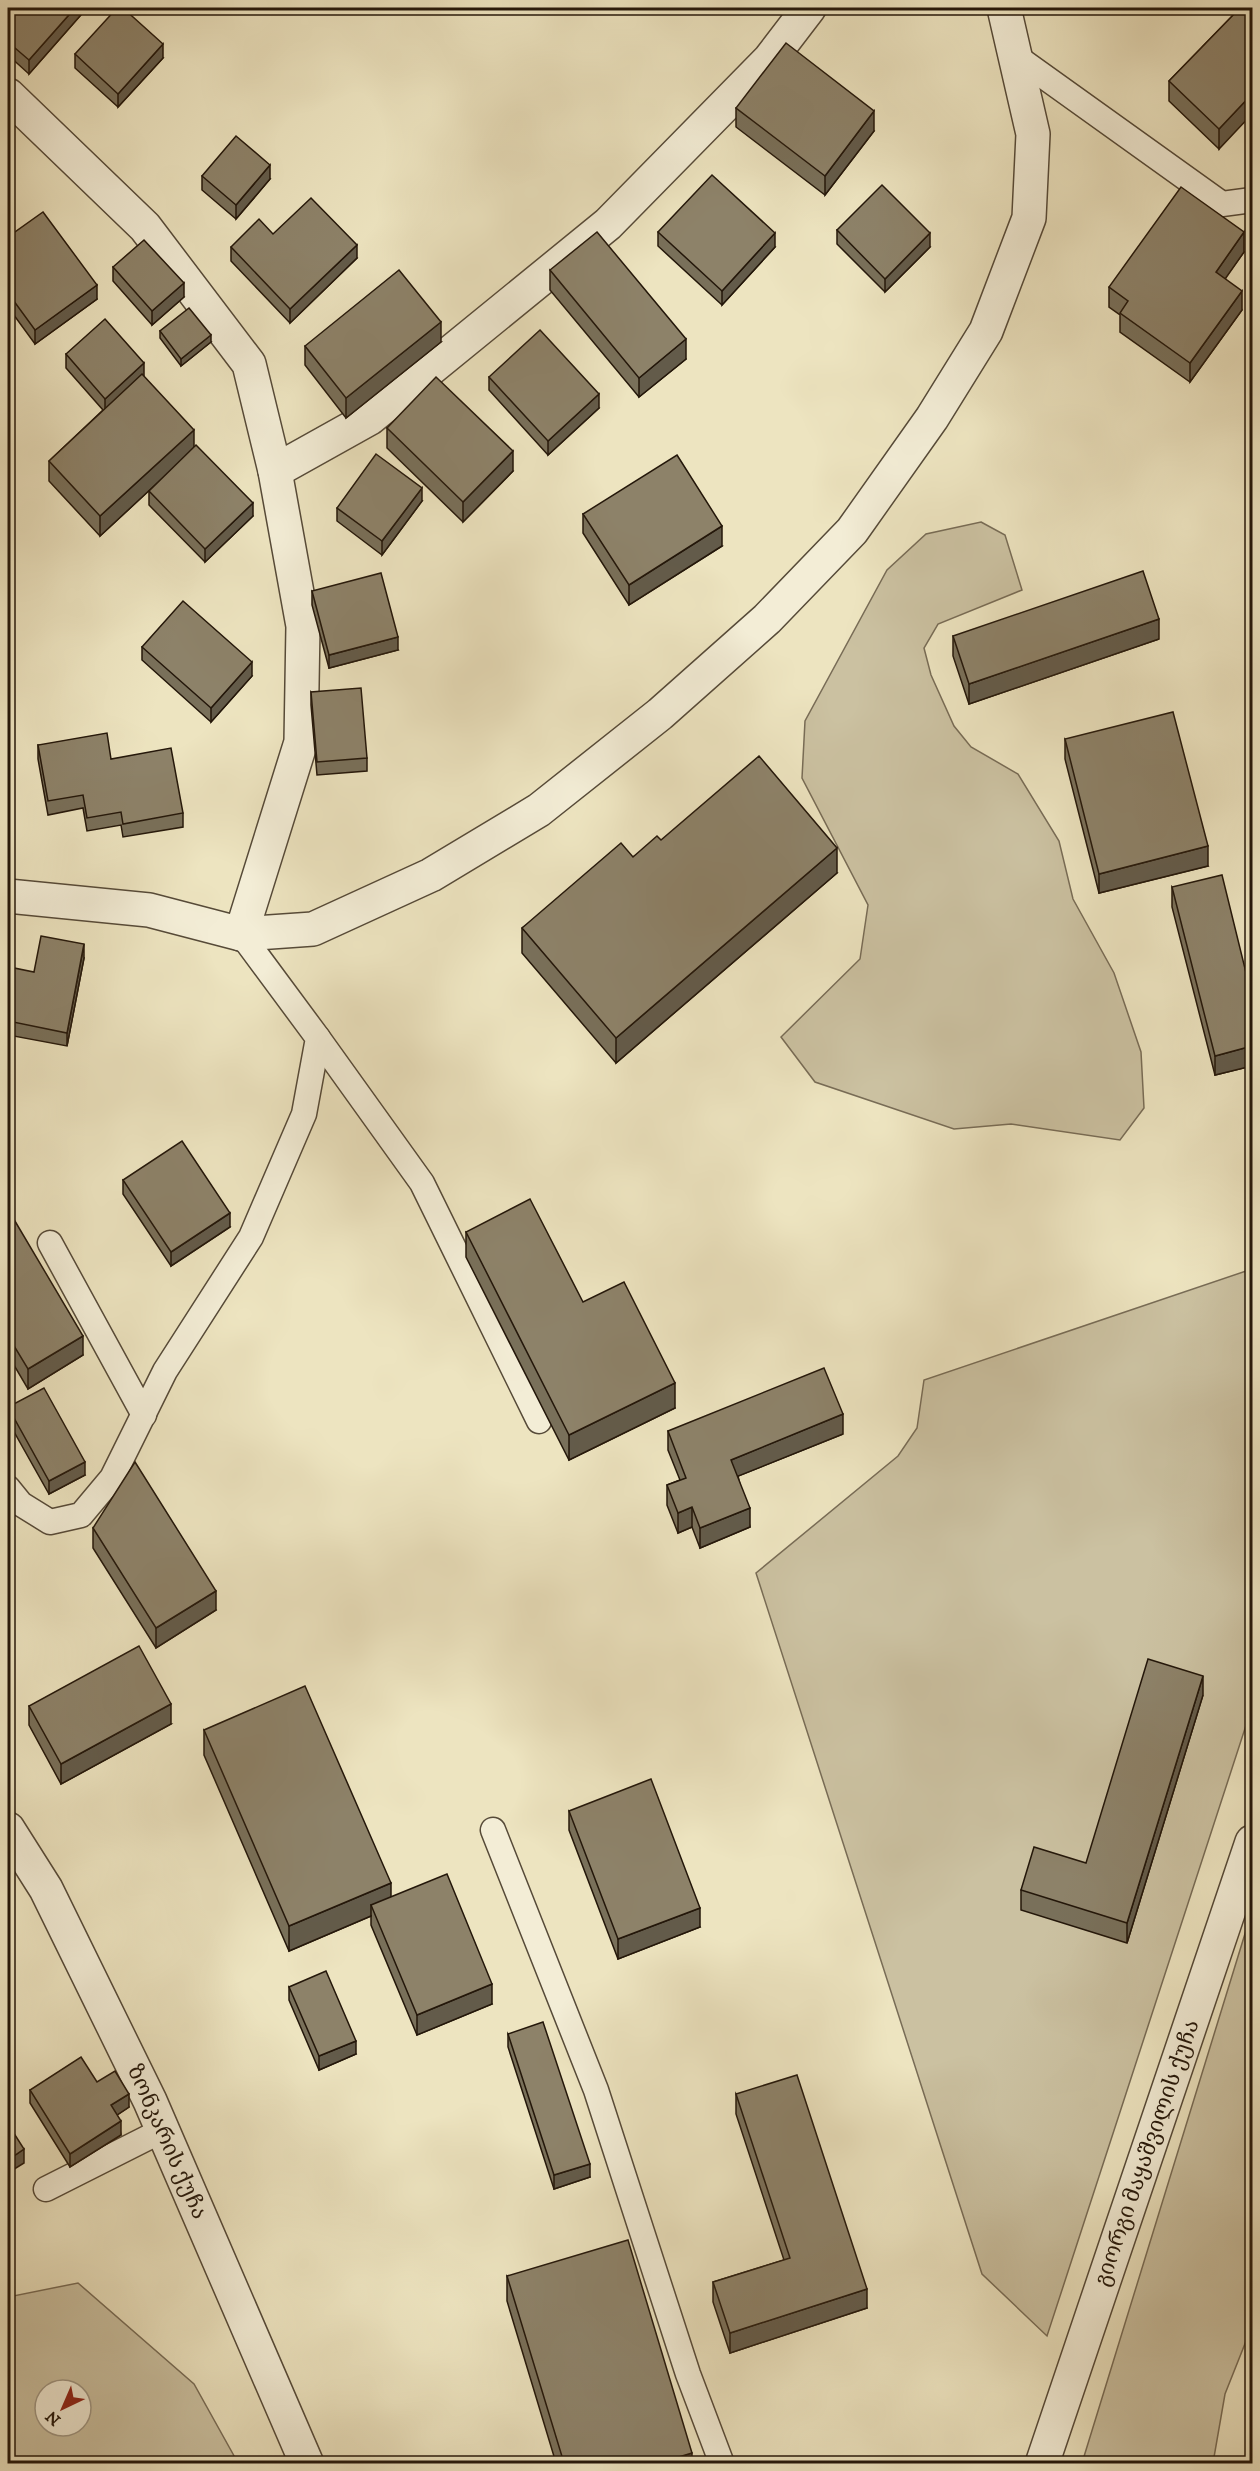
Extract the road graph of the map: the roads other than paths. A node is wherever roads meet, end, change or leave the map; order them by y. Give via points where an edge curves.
1 (809, 8) edge
2 (1004, 8) edge
3 (1014, 55) junction
4 (8, 95) edge
5 (1252, 200) edge
6 (275, 471) junction
7 (8, 897) edge
8 (241, 934) junction
9 (318, 1038) junction
10 (50, 1243) dead end
11 (144, 1414) junction
12 (539, 1421) dead end
13 (8, 1488) edge
14 (8, 1829) edge
15 (493, 1830) dead end
16 (1252, 1842) edge
17 (163, 2130) junction
18 (46, 2189) dead end
19 (307, 2463) edge
20 (722, 2463) edge
21 (1042, 2463) edge

1 - 6 street via 770,59 608,224 370,418
2 - 3 street
3 - 5 lane via 1222,204
3 - 8 street via 1033,134 1029,218 986,331 932,418 852,531 767,619 660,714 538,810 431,875 313,929
4 - 6 street via 145,227 249,364
6 - 8 street via 303,626 301,742
7 - 8 street via 149,910
8 - 9 lane
9 - 11 lane via 304,1114 251,1238 165,1371
9 - 12 lane via 422,1183
10 - 11 lane
11 - 13 lane via 112,1478 81,1515 50,1522 21,1504
14 - 17 street, ზონკარის ქუჩა via 46,1889
15 - 20 lane via 596,2090 688,2374
16 - 21 street, გიორგი მაყაშვილის ქუჩა
17 - 18 lane
17 - 19 street, ზონკარის ქუჩა

